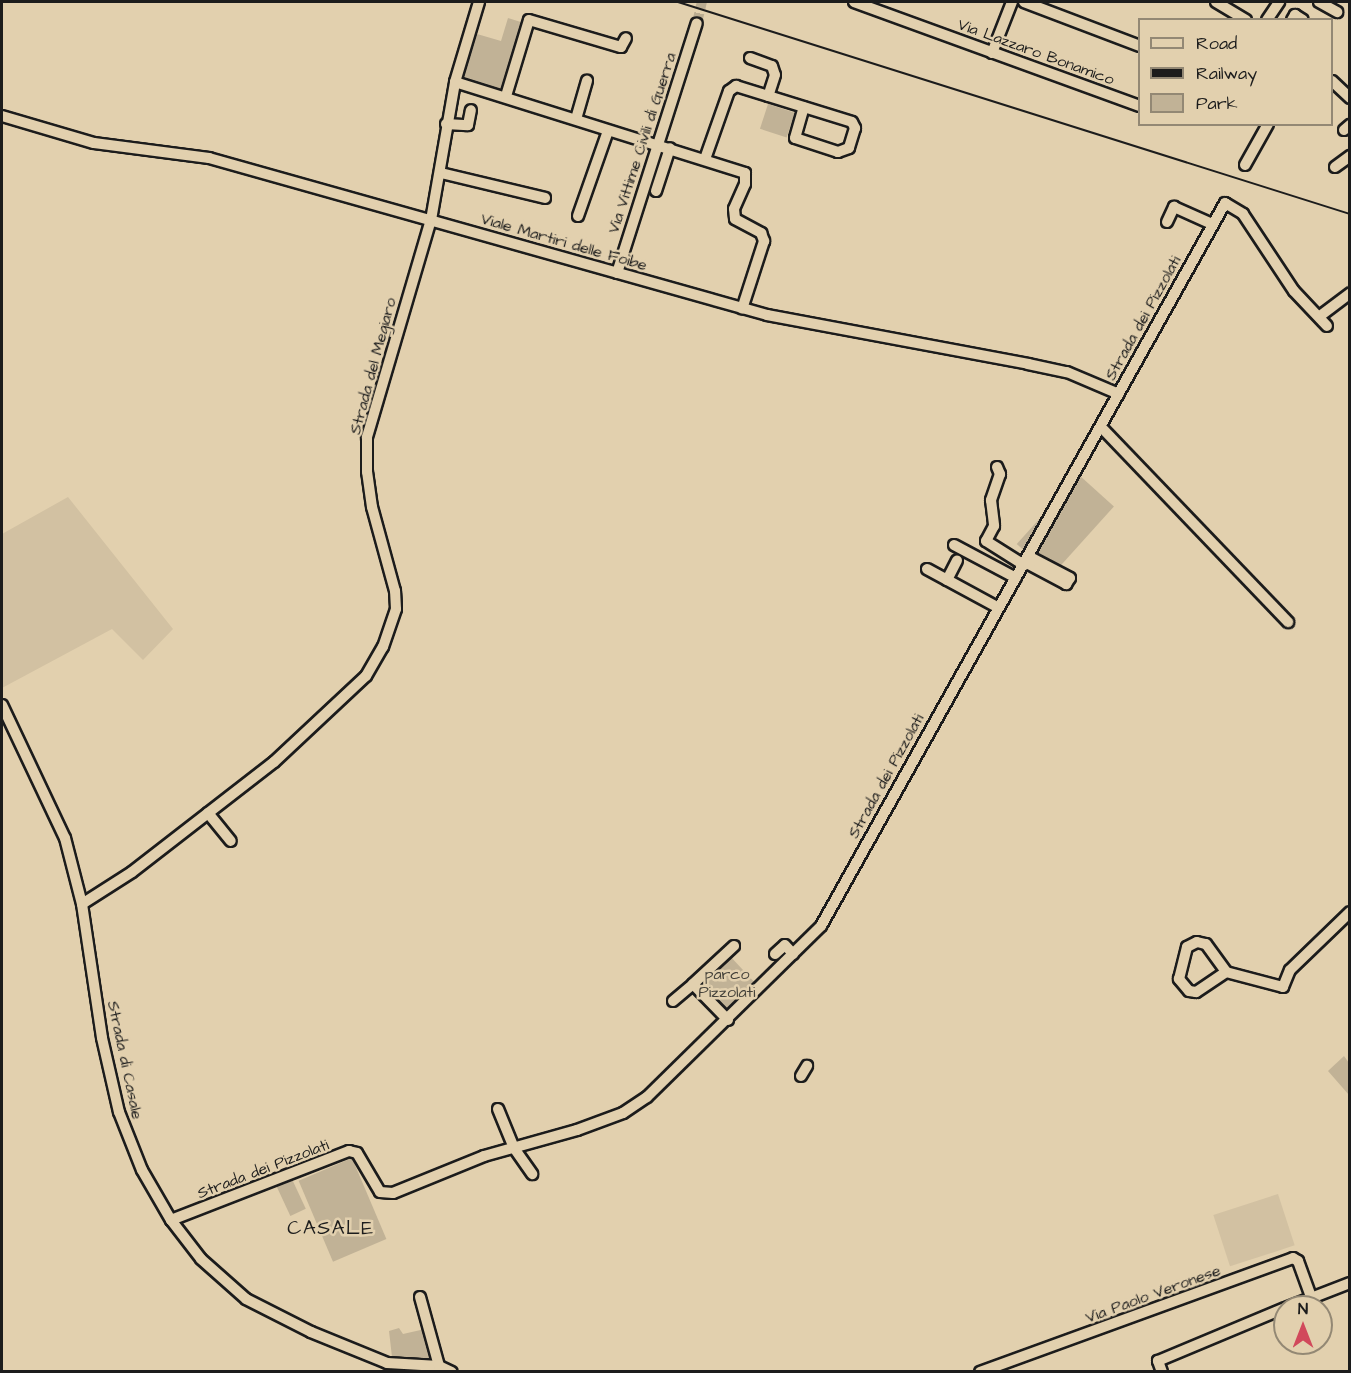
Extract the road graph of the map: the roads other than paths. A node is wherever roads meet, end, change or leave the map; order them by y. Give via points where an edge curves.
1 (478, 2) edge
2 (854, 2) edge
3 (1012, 2) edge
4 (1024, 2) edge
5 (1216, 2) edge
6 (1279, 2) edge
7 (1319, 2) edge
8 (1337, 12) dead end
9 (1229, 15) edge
10 (1268, 18) edge
11 (697, 23) tunnel mouth
12 (626, 38) dead end
13 (1138, 45) edge
14 (993, 53) junction
15 (750, 58) dead end
16 (587, 81) dead end
17 (455, 82) junction
18 (1333, 82) edge
19 (506, 96) junction
20 (768, 96) junction
21 (1350, 98) edge
22 (1138, 105) edge
23 (804, 107) junction
24 (471, 110) dead end
25 (2, 116) edge
26 (576, 119) junction
27 (446, 124) junction
28 (1267, 126) edge
29 (608, 130) junction
30 (656, 144) junction
31 (670, 148) junction
32 (1350, 156) edge
33 (705, 159) junction
34 (1245, 165) dead end
35 (1335, 167) dead end
36 (441, 174) junction
37 (656, 191) dead end
38 (545, 198) dead end
39 (578, 216) dead end
40 (431, 220) junction
41 (1167, 222) dead end
42 (1212, 224) junction
43 (617, 273) junction
44 (1350, 293) edge
45 (742, 309) junction
46 (1320, 316) junction
47 (1327, 326) dead end
48 (1119, 394) junction
49 (1102, 428) junction
50 (998, 468) dead end
51 (954, 545) dead end
52 (957, 560) dead end
53 (1026, 561) junction
54 (927, 569) dead end
55 (1016, 578) junction
56 (947, 580) junction
57 (1066, 584) dead end
58 (997, 607) junction
59 (1288, 621) dead end
60 (2, 705) edge
61 (208, 813) junction
62 (231, 841) dead end
63 (82, 904) junction
64 (1350, 912) edge
65 (734, 946) dead end
66 (775, 954) dead end
67 (793, 954) junction
68 (1226, 972) junction
69 (693, 984) junction
70 (673, 1002) dead end
71 (728, 1020) junction
72 (807, 1066) dead end
73 (801, 1076) dead end
74 (498, 1109) dead end
75 (514, 1148) junction
76 (532, 1174) dead end
77 (171, 1220) junction
78 (1350, 1282) edge
79 (1310, 1295) edge
80 (1318, 1295) edge
81 (420, 1297) dead end
82 (1273, 1314) edge
83 (439, 1366) junction
84 (1160, 1366) edge
85 (452, 1371) edge
86 (980, 1371) edge

1 - 17 street, Strada del Megiaro
2 - 14 street, Via Lazzaro Bonamico
3 - 14 street
4 - 13 street
5 - 9 street
6 - 10 street
7 - 8 street
11 - 30 street, Via Vittime Civili di Guerra
12 - 19 street via 621,47 529,20
14 - 22 street, Via Lazzaro Bonamico
15 - 20 street via 772,66 775,75
16 - 26 street
17 - 19 street
17 - 27 street, Strada del Megiaro
18 - 21 street
19 - 26 street
20 - 23 street
20 - 33 street via 736,86 730,88
23 - 23 street via 795,138 838,152 849,147 855,128 852,122
24 - 27 street via 468,125
25 - 40 street, Viale Martiri delle Foibe via 94,143 209,158
26 - 29 street
27 - 36 street, Strada del Megiaro
28 - 34 street
29 - 30 street
29 - 39 street
30 - 31 street
30 - 43 street, Via Vittime Civili di Guerra
31 - 33 street
31 - 37 street
32 - 35 street
33 - 45 street via 745,173 746,183 734,209 735,219 761,233 764,241
36 - 38 street
36 - 40 street, Strada del Megiaro
40 - 43 street, Viale Martiri delle Foibe
40 - 61 street, Strada del Megiaro via 367,437 372,507 395,591 391,628 366,676 274,762
41 - 42 street via 1174,207
42 - 46 street, Strada dei Pizzolati via 1225,203 1243,214 1294,291
42 - 48 street, Strada dei Pizzolati
43 - 45 street, Viale Martiri delle Foibe
44 - 46 street
45 - 48 street, Viale Martiri delle Foibe via 801,324 1057,370
46 - 47 street
48 - 49 street, Strada dei Pizzolati
49 - 53 street, Strada dei Pizzolati
49 - 59 street via 1247,589
50 - 53 street via 1000,474 991,500 994,525 986,542
51 - 55 street
52 - 56 street
53 - 55 street, Strada dei Pizzolati
53 - 57 street via 1070,578
54 - 56 street
55 - 58 street, Strada dei Pizzolati
56 - 58 street
58 - 67 street, Strada dei Pizzolati via 821,926
60 - 63 street, Strada di Casale via 66,838
61 - 62 street
61 - 63 street, Strada del Megiaro
63 - 77 street, Strada di Casale via 102,1038 119,1112 142,1170
64 - 68 street via 1290,970 1282,987
65 - 69 street
66 - 67 street via 785,945
67 - 71 street, Strada dei Pizzolati
68 - 68 street via 1197,992 1189,992 1179,979 1187,947 1197,942 1206,944
69 - 70 street
69 - 71 street
71 - 75 street, Strada dei Pizzolati via 653,1092 623,1113 528,1147
72 - 73 street
74 - 75 street
75 - 76 street
75 - 77 street, Strada dei Pizzolati via 393,1193 380,1192 357,1153 350,1151
77 - 83 street, Strada di Casale via 201,1259 246,1299 311,1332 387,1363
78 - 80 street
79 - 86 street, Via Paolo Veronese via 1298,1261 1293,1258
81 - 83 street
82 - 84 street
83 - 85 street, Strada di Casale

